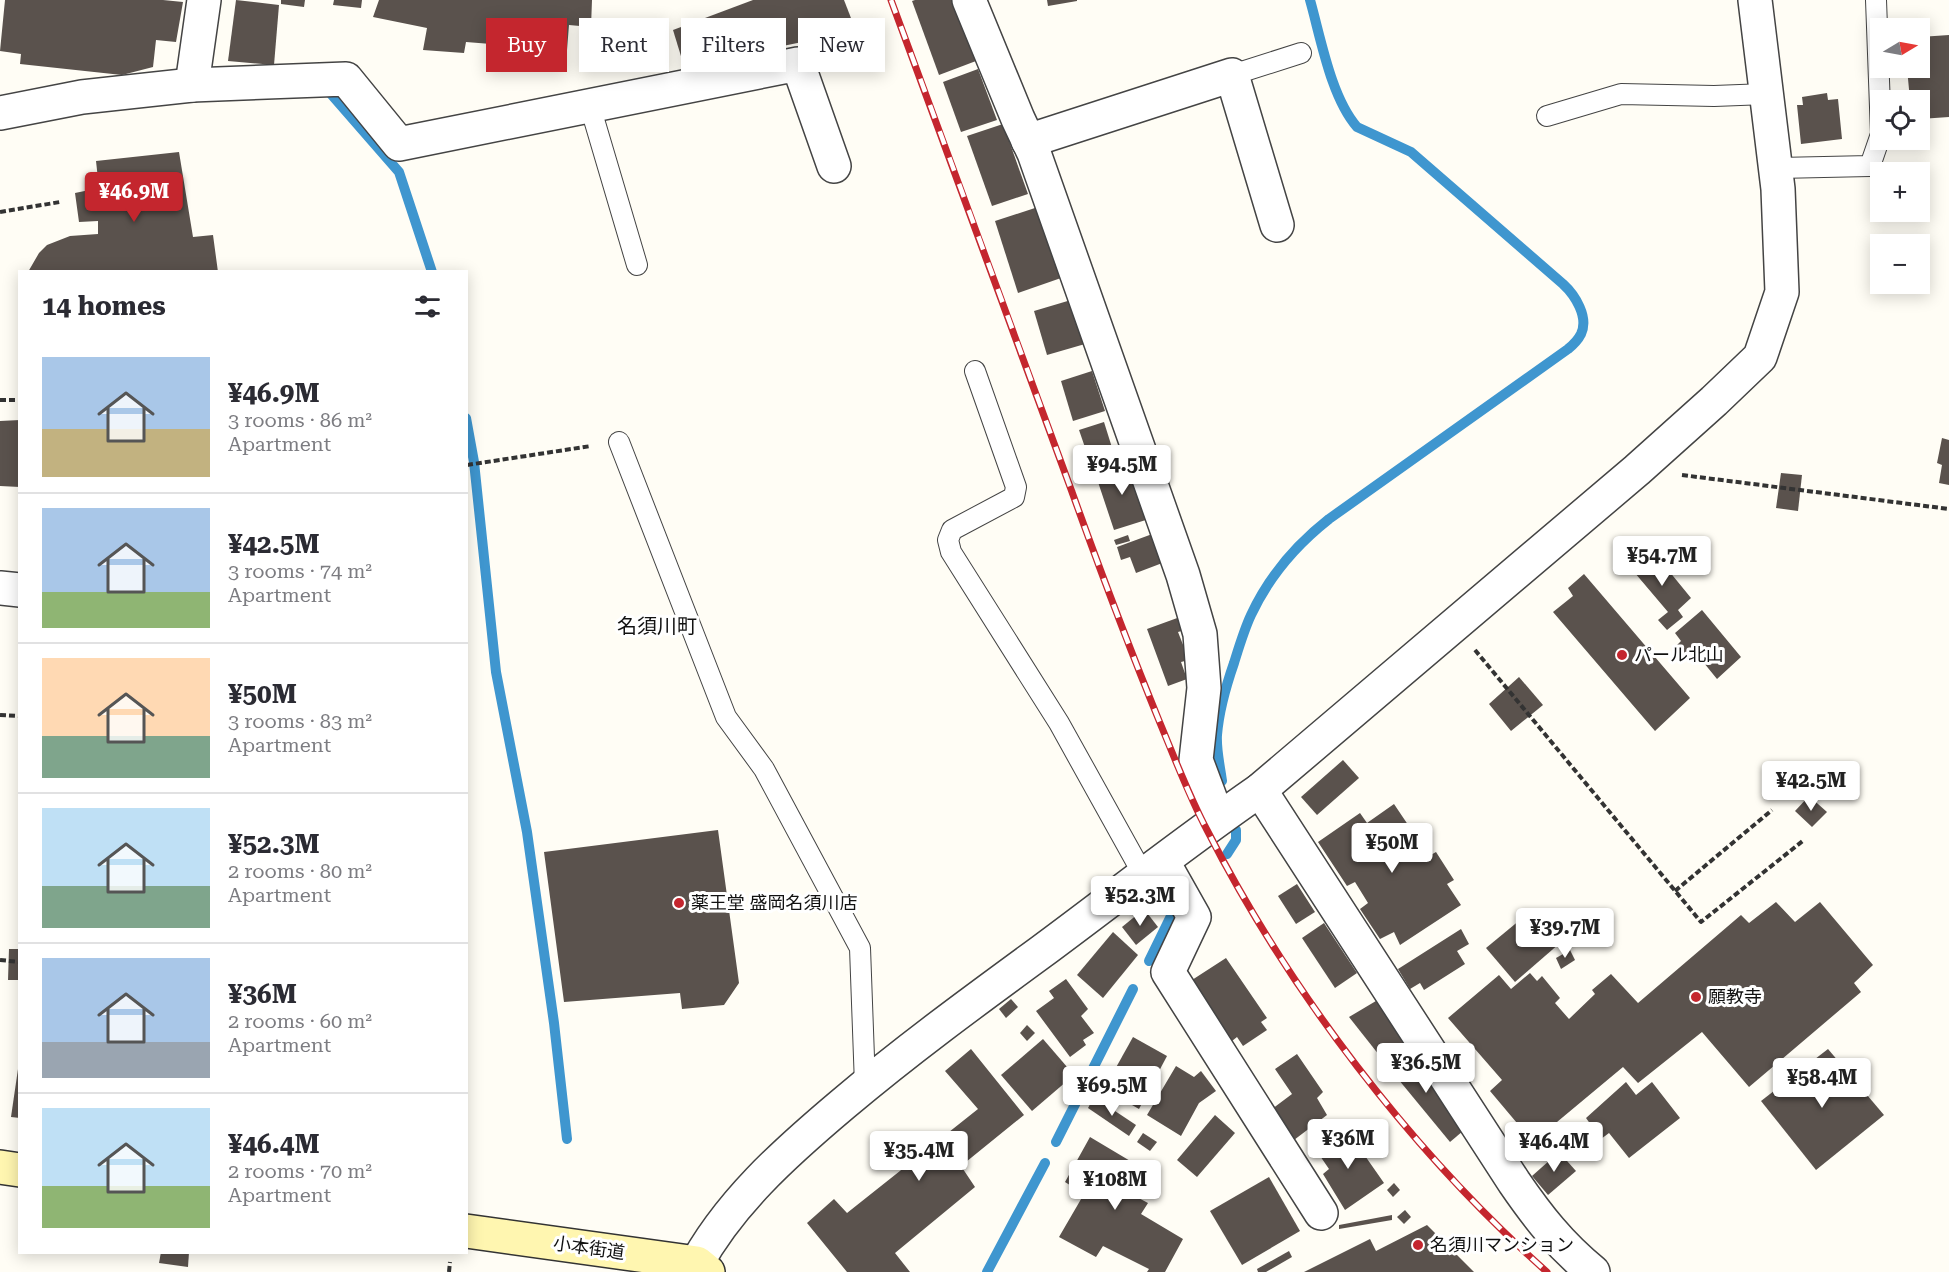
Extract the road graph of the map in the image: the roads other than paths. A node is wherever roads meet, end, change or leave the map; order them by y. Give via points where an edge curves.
1 (204, 0) edge
2 (969, 0) edge
3 (1755, 0) edge
4 (1876, 0) edge
5 (1301, 53) dead end
6 (1232, 75) junction
7 (192, 85) junction
8 (1766, 94) junction
9 (590, 105) junction
10 (0, 113) edge
11 (1548, 116) dead end
12 (1028, 141) junction
13 (834, 166) dead end
14 (1775, 168) junction
15 (1277, 225) dead end
16 (637, 265) dead end
17 (975, 371) dead end
18 (619, 442) road end
19 (0, 588) edge
20 (18, 590) edge
21 (1260, 790) junction
22 (1218, 819) junction
23 (1153, 869) junction
24 (865, 1085) junction
25 (0, 1167) edge
26 (18, 1170) edge
27 (1321, 1213) dead end
28 (468, 1231) edge
29 (699, 1269) edge
30 (1593, 1272) edge

1 - 7 street
2 - 12 street
3 - 8 street
4 - 14 lane via 1881,134 1870,166
5 - 6 lane
6 - 12 street
6 - 15 street
7 - 9 street via 346,79 399,144
7 - 10 street via 82,97
8 - 11 lane via 1621,94
8 - 14 street
9 - 13 street via 798,64
9 - 16 lane
12 - 22 street via 1200,634 1204,688 1196,760
14 - 21 street via 1782,292 1760,357 1637,470
17 - 23 lane via 1016,487 1014,497 952,530 948,540 951,552
18 - 24 lane via 726,717 764,769 860,948
19 - 20 street
21 - 22 street
21 - 30 street via 1544,1225
22 - 23 street
23 - 24 street
23 - 27 street via 1194,916 1168,972
24 - 29 street via 794,1145 721,1224
25 - 26 street
28 - 29 street, 小本街道

